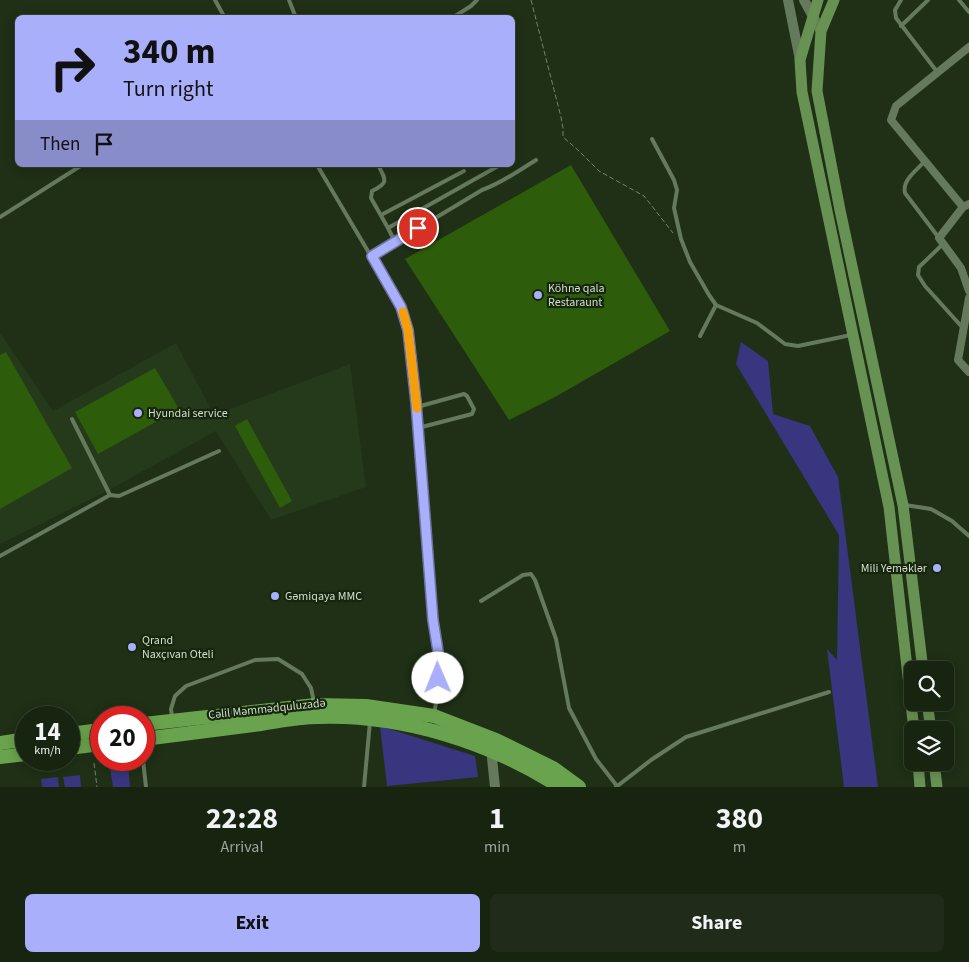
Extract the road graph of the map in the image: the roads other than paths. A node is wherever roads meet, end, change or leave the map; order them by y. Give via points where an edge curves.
1 (215, 0) edge
2 (289, 0) edge
3 (477, 0) edge
4 (788, 0) edge
5 (804, 0) edge
6 (818, 0) edge
7 (834, 0) edge
8 (901, 0) edge
9 (928, 0) edge
10 (959, 0) edge
11 (969, 12) edge
12 (224, 15) edge
13 (295, 15) edge
14 (457, 15) edge
15 (812, 15) junction
16 (901, 26) junction
17 (821, 31) junction
18 (969, 47) edge
19 (800, 60) junction
20 (938, 73) junction
21 (652, 139) dead end
22 (536, 160) dead end
23 (925, 161) junction
24 (79, 167) edge
25 (318, 167) edge
26 (379, 167) edge
27 (496, 167) edge
28 (464, 171) dead end
29 (966, 206) edge
30 (381, 215) junction
31 (0, 217) edge
32 (388, 228) junction
33 (941, 241) junction
34 (395, 242) junction
35 (372, 256) junction
36 (969, 291) edge
37 (969, 298) edge
38 (716, 305) junction
39 (964, 329) junction
40 (853, 335) junction
41 (700, 336) dead end
42 (969, 372) edge
43 (417, 407) junction
44 (72, 418) dead end
45 (418, 428) junction
46 (219, 451) dead end
47 (110, 495) junction
48 (903, 505) junction
49 (969, 536) edge
50 (0, 556) edge
51 (481, 601) dead end
52 (922, 661) edge
53 (829, 692) dead end
54 (316, 711) junction
55 (434, 716) junction
56 (370, 718) junction
57 (172, 721) junction
58 (913, 721) edge
59 (155, 723) edge
60 (174, 735) junction
61 (155, 738) edge
62 (15, 741) edge
63 (0, 743) edge
64 (494, 746) junction
65 (2, 754) edge
66 (15, 754) edge
67 (144, 771) edge
68 (919, 771) edge
69 (935, 771) edge
70 (556, 786) edge
71 (146, 787) edge
72 (364, 787) edge
73 (495, 787) edge
74 (578, 787) edge
75 (617, 787) edge
76 (920, 787) edge
77 (938, 787) edge

1 - 12 lane
2 - 13 lane
3 - 14 lane
4 - 19 main road
5 - 15 main road
6 - 15 main road
7 - 17 main road
8 - 16 lane via 895,10
9 - 16 lane
10 - 11 lane
15 - 17 main road
15 - 19 main road
16 - 20 lane
17 - 48 main road via 817,91
18 - 20 street
19 - 40 main road via 802,92
20 - 23 street via 896,106 890,120
21 - 38 lane via 677,190 674,208 681,239 690,262
22 - 34 lane
23 - 29 street
23 - 33 lane via 906,181 904,194
24 - 31 lane
25 - 35 lane
26 - 30 lane via 385,183 370,193
27 - 32 lane
28 - 30 lane
29 - 33 street
30 - 32 lane
32 - 34 lane
33 - 36 street via 961,268
33 - 39 lane via 919,267 918,275
34 - 35 lane
35 - 43 lane via 401,307 408,330
37 - 39 street
38 - 40 lane via 757,323 791,346
38 - 41 lane
39 - 42 street via 958,360
40 - 58 main road via 889,507
43 - 45 lane
43 - 45 lane via 464,394 474,412
44 - 47 lane
45 - 55 lane via 438,663
46 - 47 lane via 119,496
47 - 50 lane
48 - 49 lane via 930,509 952,521
48 - 52 main road
51 - 75 lane via 523,575 531,574 556,640 569,708 596,759
53 - 75 lane via 686,737
54 - 55 highway via 366,706
54 - 56 highway, Cəlil Məmmədquluzadə
54 - 57 highway
54 - 57 lane via 311,688 302,674 278,659 255,660 186,686 175,696 170,708
54 - 60 highway, Cəlil Məmmədquluzadə
55 - 64 highway
56 - 64 highway, Cəlil Məmmədquluzadə
56 - 72 lane
57 - 59 highway
57 - 60 lane
60 - 61 highway, Cəlil Məmmədquluzadə
62 - 63 highway
64 - 70 highway, Cəlil Məmmədquluzadə
64 - 73 main road
64 - 74 highway via 553,768
65 - 66 highway
67 - 71 lane
68 - 76 main road
69 - 77 main road

